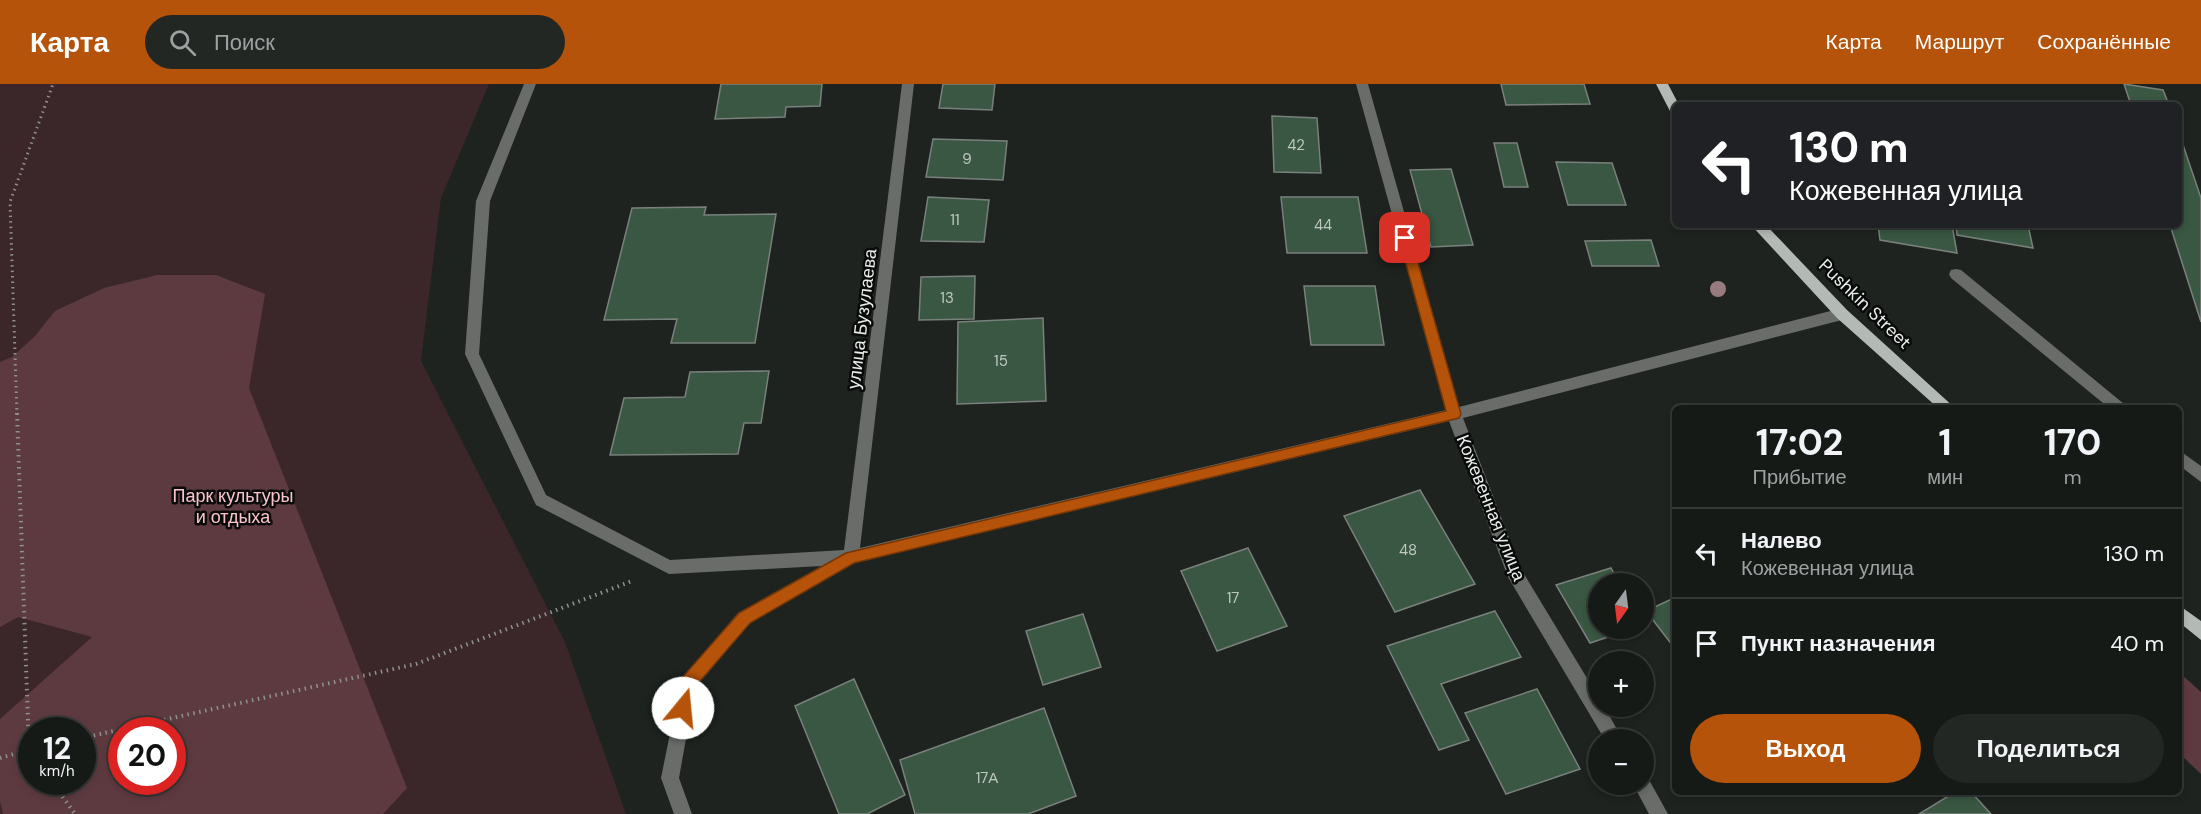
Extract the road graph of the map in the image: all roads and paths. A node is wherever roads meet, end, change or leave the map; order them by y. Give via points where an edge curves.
1 (53, 84) edge
2 (531, 84) edge
3 (908, 84) edge
4 (1362, 84) edge
5 (1662, 84) edge
6 (1672, 104) edge
7 (1761, 228) edge
8 (1956, 274) dead end
9 (1842, 314) junction
10 (1945, 405) edge
11 (2115, 405) edge
12 (1454, 414) junction
13 (2182, 459) edge
14 (2201, 475) edge
15 (851, 557) junction
16 (669, 567) junction
17 (2182, 614) edge
18 (2200, 628) edge
19 (29, 717) edge
20 (1608, 729) edge
21 (96, 735) edge
22 (18, 754) edge
23 (0, 758) edge
24 (61, 795) edge
25 (1648, 795) edge
26 (75, 814) edge
27 (683, 814) edge
28 (1659, 814) edge

1 - 19 path via 10,202
2 - 16 street via 483,201 472,354 542,500
3 - 15 street, улица Бузулаева
4 - 12 street, Кожевенная улица
5 - 6 main road
7 - 9 main road, Pushkin Street
8 - 11 street
9 - 10 main road, Pushkin Street
9 - 12 street
12 - 15 street
12 - 20 street, Кожевенная улица via 1514,572
13 - 14 street
15 - 16 street
15 - 27 street via 744,618 687,685 670,778
16 - 21 path via 416,664
17 - 18 main road
22 - 23 path
24 - 26 path
25 - 28 street

